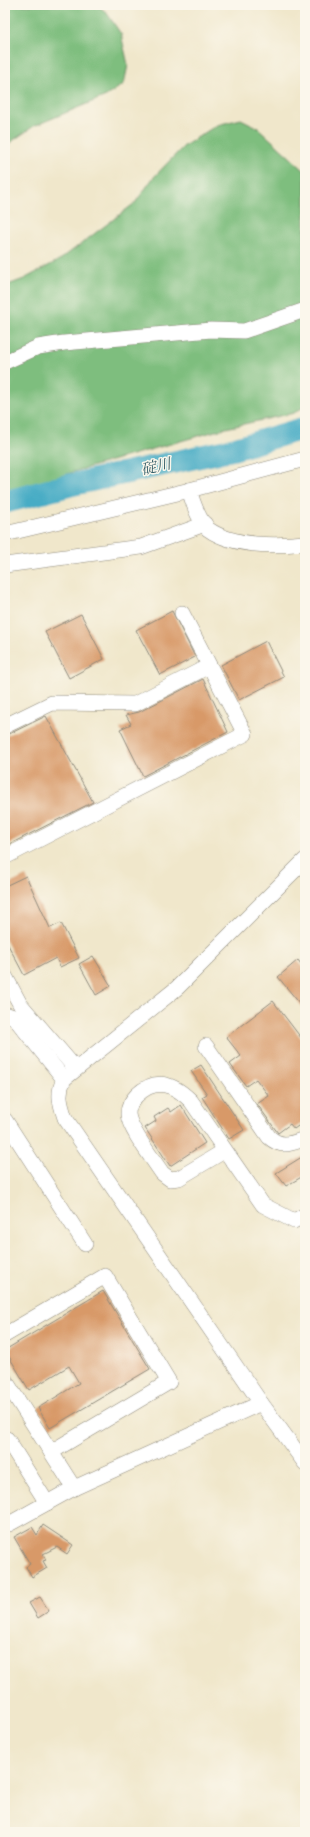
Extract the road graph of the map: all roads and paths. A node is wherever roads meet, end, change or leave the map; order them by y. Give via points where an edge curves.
1 (305, 310) edge
2 (5, 362) edge
3 (305, 459) edge
4 (189, 490) junction
5 (204, 524) junction
6 (5, 534) edge
7 (305, 543) edge
8 (5, 565) edge
9 (182, 613) dead end
10 (209, 666) junction
11 (5, 726) edge
12 (5, 857) edge
13 (305, 860) edge
14 (5, 976) edge
15 (5, 1014) edge
16 (206, 1046) dead end
17 (76, 1069) junction
18 (64, 1079) junction
19 (5, 1120) edge
20 (305, 1139) edge
21 (224, 1151) junction
22 (305, 1215) edge
23 (85, 1244) dead end
24 (5, 1335) edge
25 (5, 1380) edge
26 (261, 1403) junction
27 (5, 1440) edge
28 (51, 1452) junction
29 (305, 1463) edge
30 (74, 1488) junction
31 (47, 1503) junction
32 (9, 1524) dead end

1 - 2 street via 244,331 211,330 64,343 38,347
3 - 4 street
4 - 5 street
4 - 6 street
5 - 7 street via 227,538 258,545
5 - 8 street via 141,547
9 - 10 street
10 - 11 street via 135,704 52,703
10 - 12 street via 245,734
13 - 17 street via 177,988
14 - 17 street via 20,1004
15 - 18 street via 14,1017
16 - 20 street via 269,1137 276,1143 290,1144
17 - 18 street
18 - 26 street via 60,1087 59,1101 65,1118
19 - 23 street
21 - 21 street via 179,1178 170,1179 162,1173 132,1126 128,1113 131,1101 153,1084 166,1085 182,1092 191,1101
21 - 22 street via 262,1205 294,1221
24 - 28 street via 105,1276 169,1382
25 - 28 street
26 - 29 street
26 - 30 street
27 - 31 street via 8,1439
28 - 30 street
30 - 31 street
31 - 32 street

